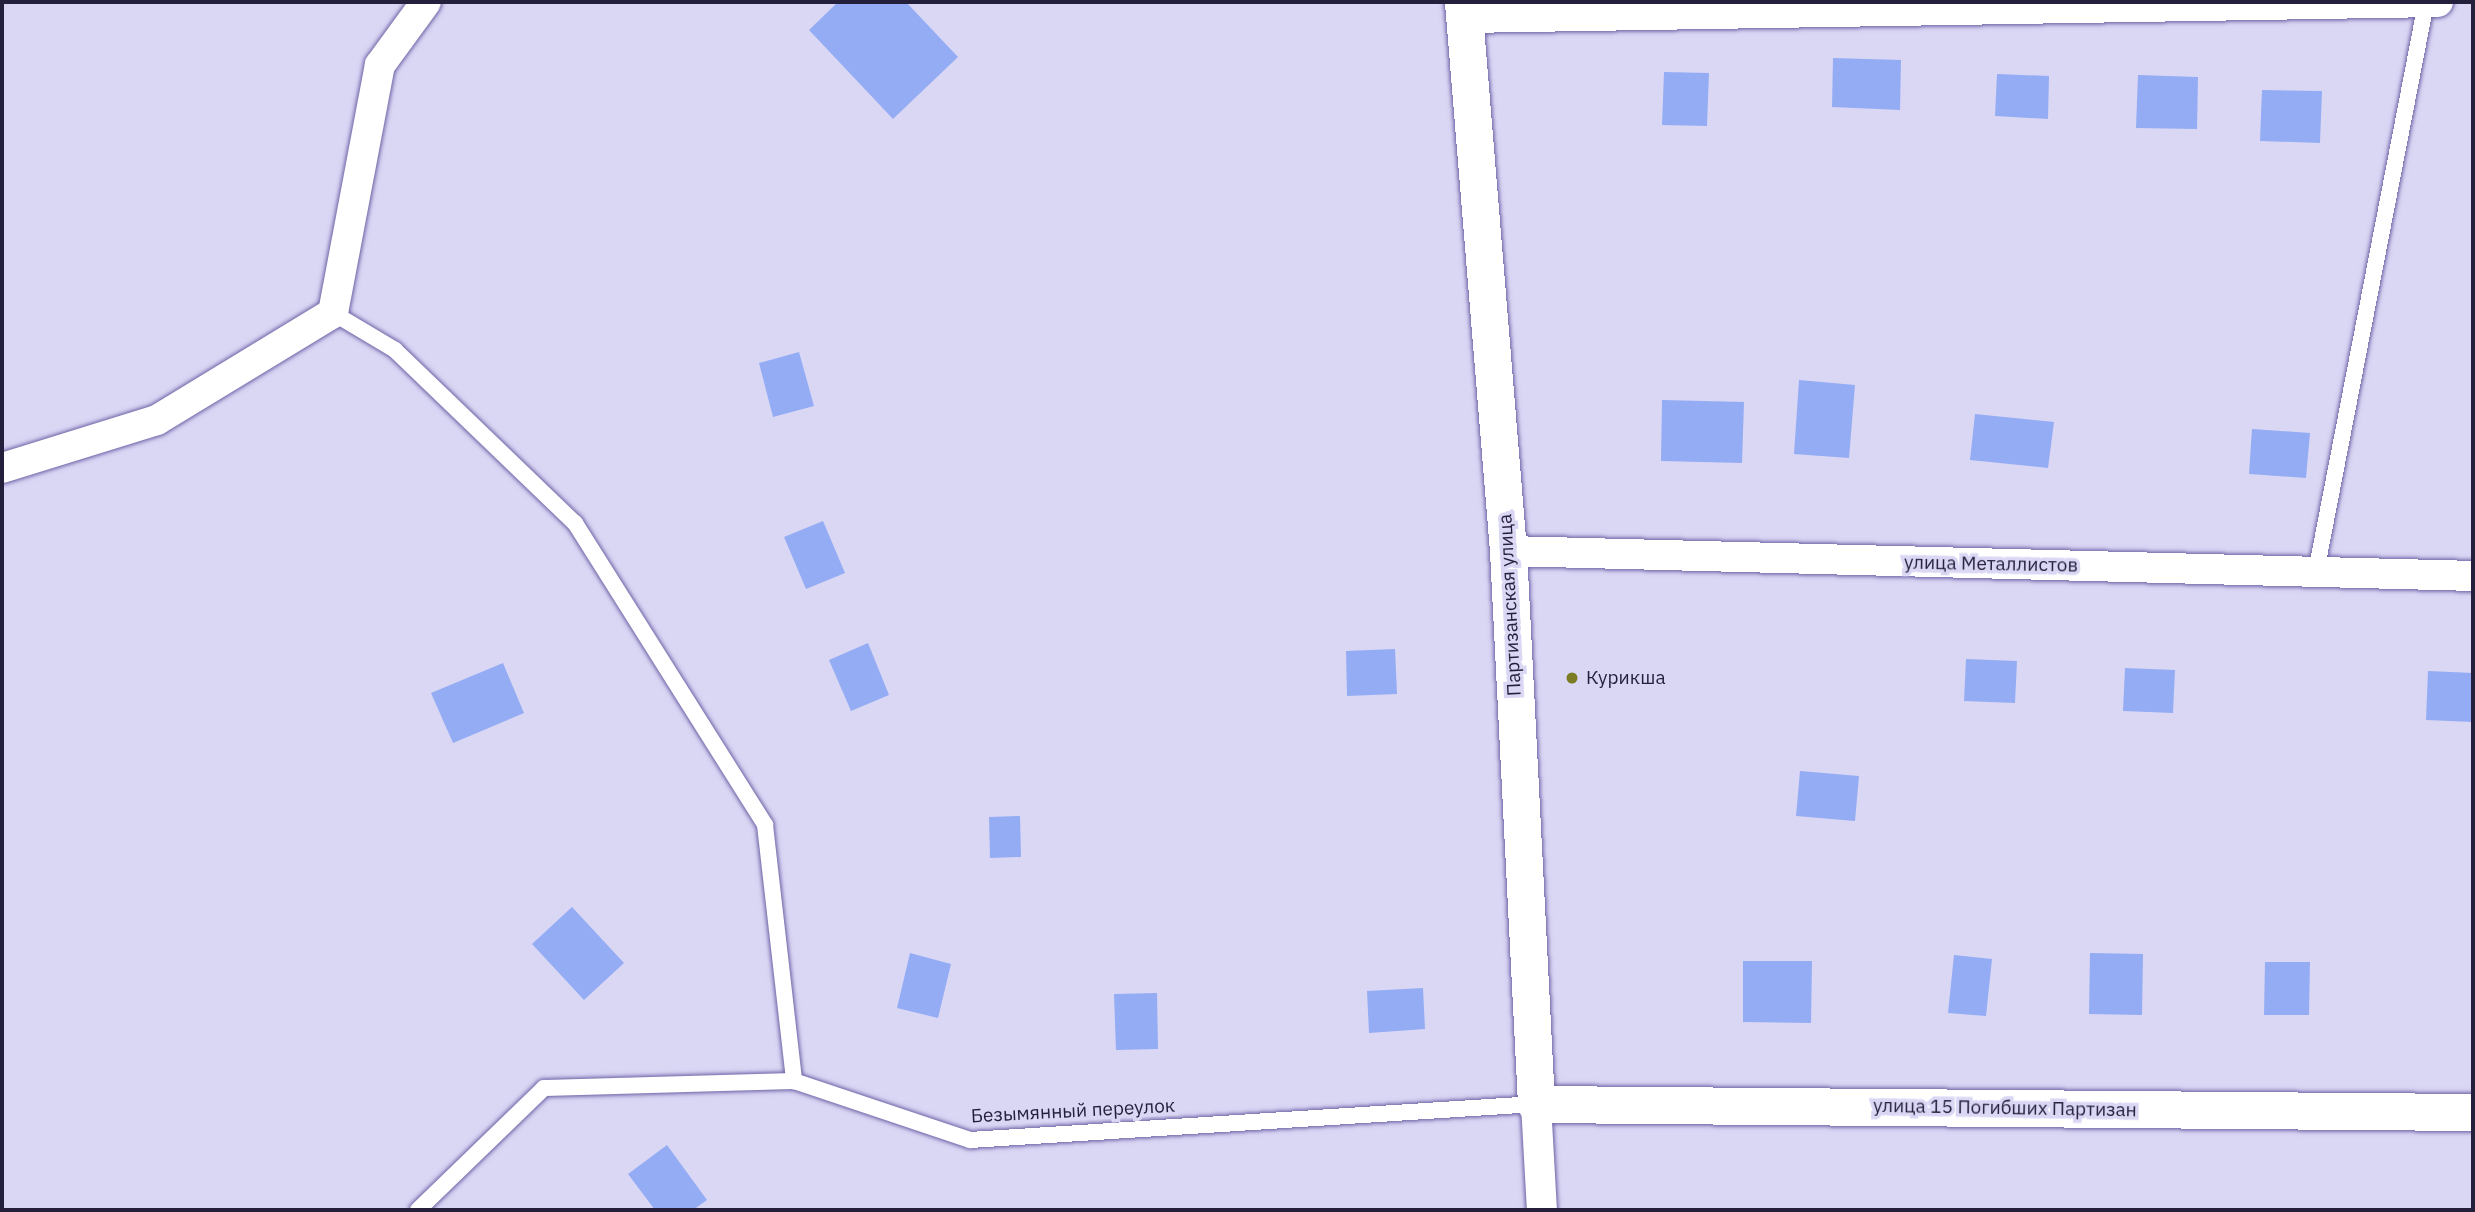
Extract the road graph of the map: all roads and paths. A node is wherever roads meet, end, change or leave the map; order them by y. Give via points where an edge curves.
1 (426, 2) edge
2 (2432, 2) edge
3 (1463, 10) edge
4 (333, 313) junction
5 (2, 468) edge
6 (1508, 551) junction
7 (2316, 572) junction
8 (2473, 576) edge
9 (794, 1081) junction
10 (1536, 1104) junction
11 (2473, 1112) edge
12 (418, 1210) edge
13 (1542, 1210) edge

1 - 4 street via 380,65
2 - 3 street
2 - 7 lane
3 - 6 street, Партизанская улица
4 - 5 street via 156,421
4 - 9 lane via 396,350 575,523 765,825
6 - 7 street, улица Металлистов
6 - 10 street, Партизанская улица
7 - 8 street, улица Металлистов
9 - 10 lane, Безымянный переулок via 970,1140
9 - 12 lane, Безымянный переулок via 544,1088
10 - 11 street, улица 15 Погибших Партизан
10 - 13 street, Партизанская улица

